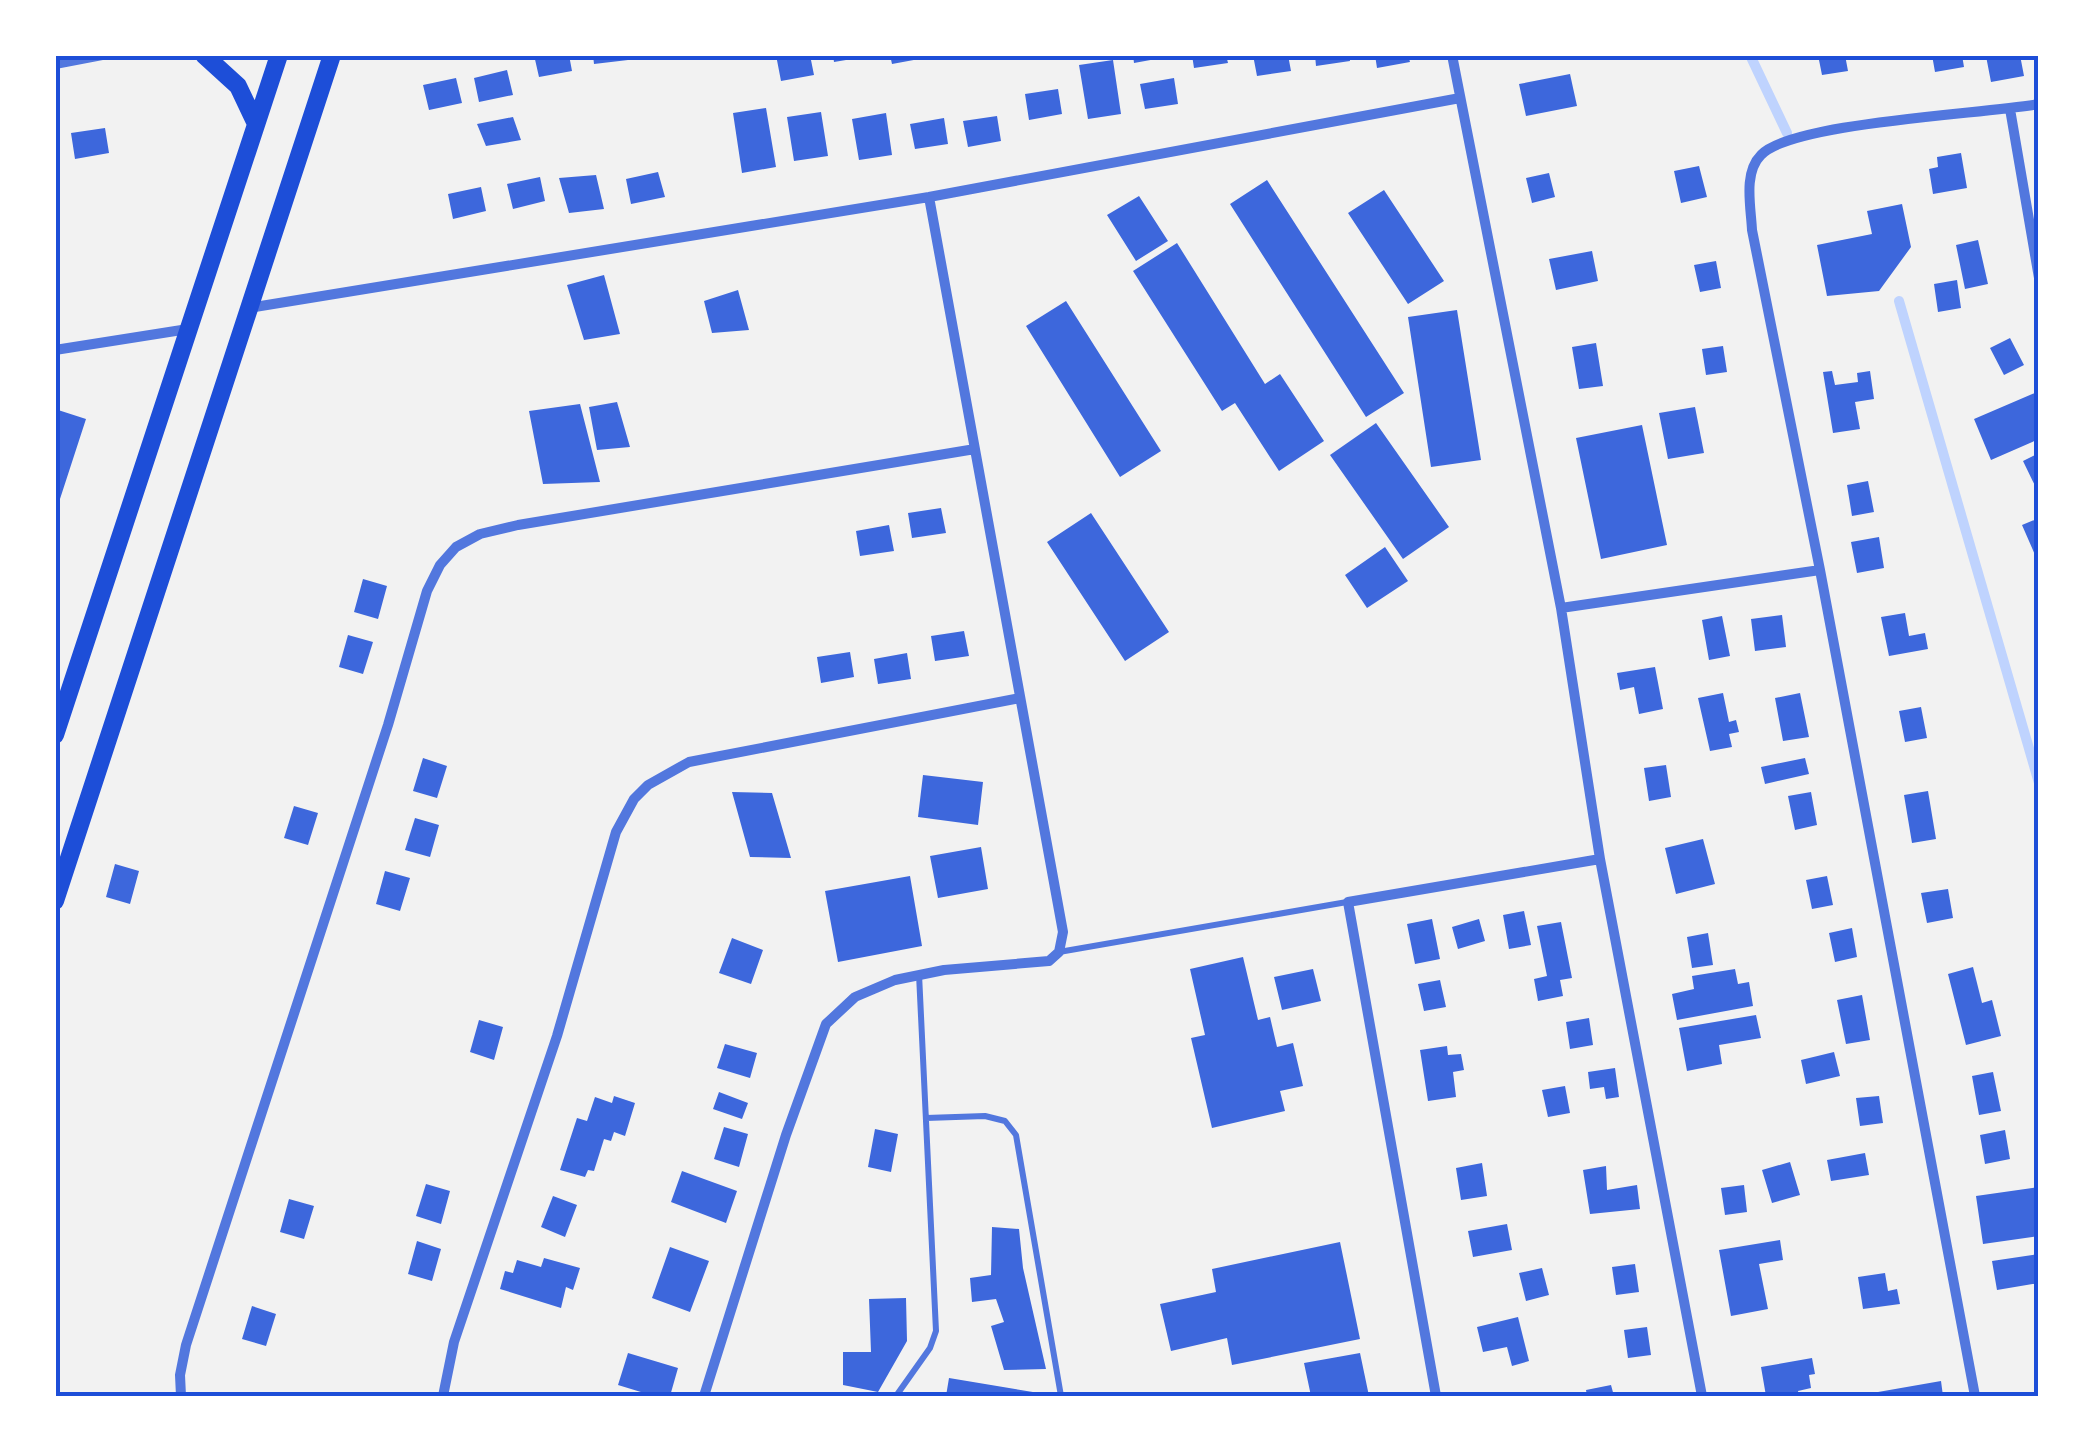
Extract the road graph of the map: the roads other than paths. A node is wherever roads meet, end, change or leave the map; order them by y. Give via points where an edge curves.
1 (102, 55) edge
2 (204, 55) edge
3 (279, 55) edge
4 (332, 55) edge
5 (1452, 55) edge
6 (55, 64) edge
7 (1460, 98) junction
8 (2039, 104) edge
9 (2010, 110) junction
10 (256, 124) junction
11 (929, 197) junction
12 (2039, 278) edge
13 (248, 308) junction
14 (188, 329) junction
15 (55, 350) edge
16 (975, 450) junction
17 (1820, 570) junction
18 (1561, 608) junction
19 (1020, 698) junction
20 (55, 736) edge
21 (1600, 860) junction
22 (55, 901) edge
23 (1348, 902) junction
24 (1059, 952) junction
25 (918, 974) junction
26 (926, 1118) junction
27 (181, 1396) edge
28 (443, 1396) edge
29 (704, 1396) edge
30 (896, 1396) edge
31 (1061, 1396) edge
32 (1436, 1396) edge
33 (1702, 1396) edge
34 (1975, 1396) edge

1 - 6 street
2 - 10 main road via 238,86
3 - 10 main road
4 - 13 main road
5 - 7 street
7 - 11 street
7 - 18 street
8 - 9 street
9 - 12 street
9 - 17 street via 1826,129 1763,152 1754,165 1752,230
10 - 14 main road
11 - 13 street
11 - 16 street
13 - 22 main road
14 - 15 street
14 - 20 main road
16 - 19 street
16 - 27 street via 518,525 456,546 440,565 186,1344
17 - 18 street
17 - 34 street
18 - 21 street
19 - 24 street via 1062,932
19 - 28 street via 689,762 634,799 616,832 557,1036 454,1342
21 - 23 street
21 - 33 street
23 - 24 lane
23 - 32 street
24 - 25 street via 1049,961
25 - 26 lane
25 - 29 street via 854,997 826,1024
26 - 30 lane via 936,1331
26 - 31 lane via 985,1116 1005,1121 1016,1135

